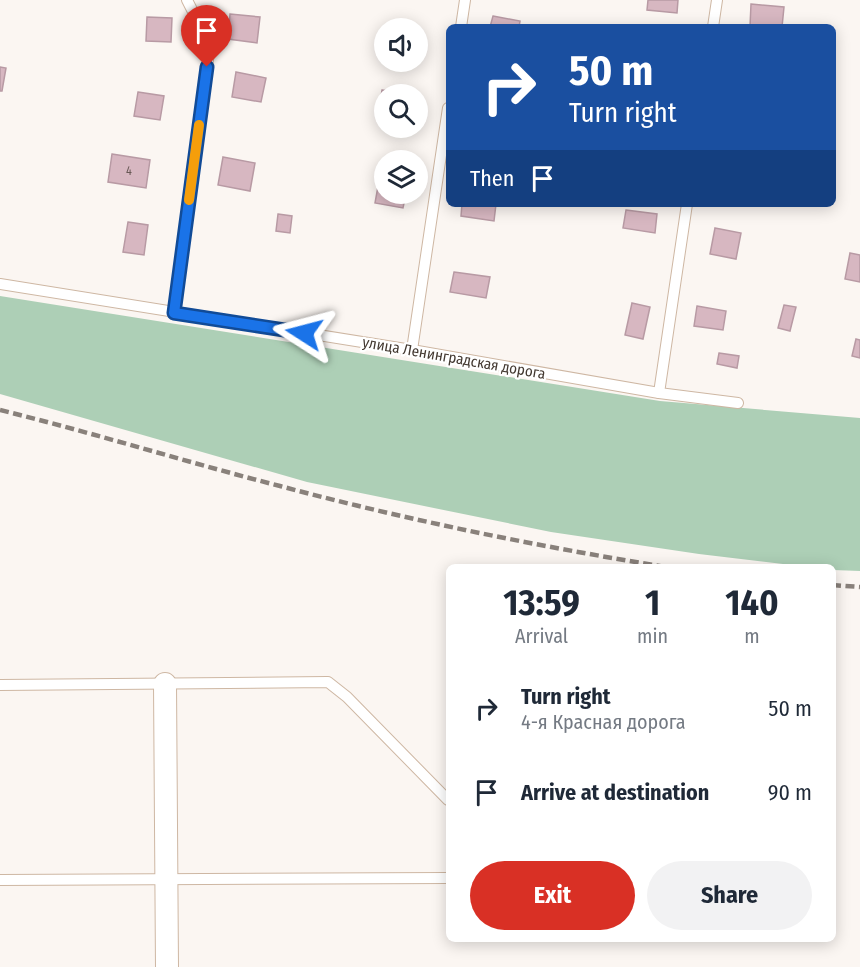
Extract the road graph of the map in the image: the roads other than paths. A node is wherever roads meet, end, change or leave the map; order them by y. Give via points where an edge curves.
1 (187, 0) edge
2 (465, 0) edge
3 (717, 0) edge
4 (461, 24) edge
5 (713, 24) edge
6 (446, 121) edge
7 (687, 207) edge
8 (0, 284) edge
9 (174, 313) junction
10 (412, 350) junction
11 (659, 393) junction
12 (738, 403) dead end
13 (165, 684) junction
14 (0, 685) edge
15 (446, 799) edge
16 (446, 878) edge
17 (166, 879) junction
18 (0, 880) edge
19 (167, 967) edge

1 - 9 lane via 210,45
2 - 4 lane
3 - 5 lane
6 - 10 lane
7 - 11 lane
8 - 9 lane, улица Ленинградская дорога
9 - 10 lane, улица Ленинградская дорога
10 - 11 lane, улица Ленинградская дорога
11 - 12 lane, улица Ленинградская дорога
13 - 14 lane
13 - 15 lane via 328,682
13 - 17 street
16 - 17 lane
17 - 18 lane
17 - 19 street

